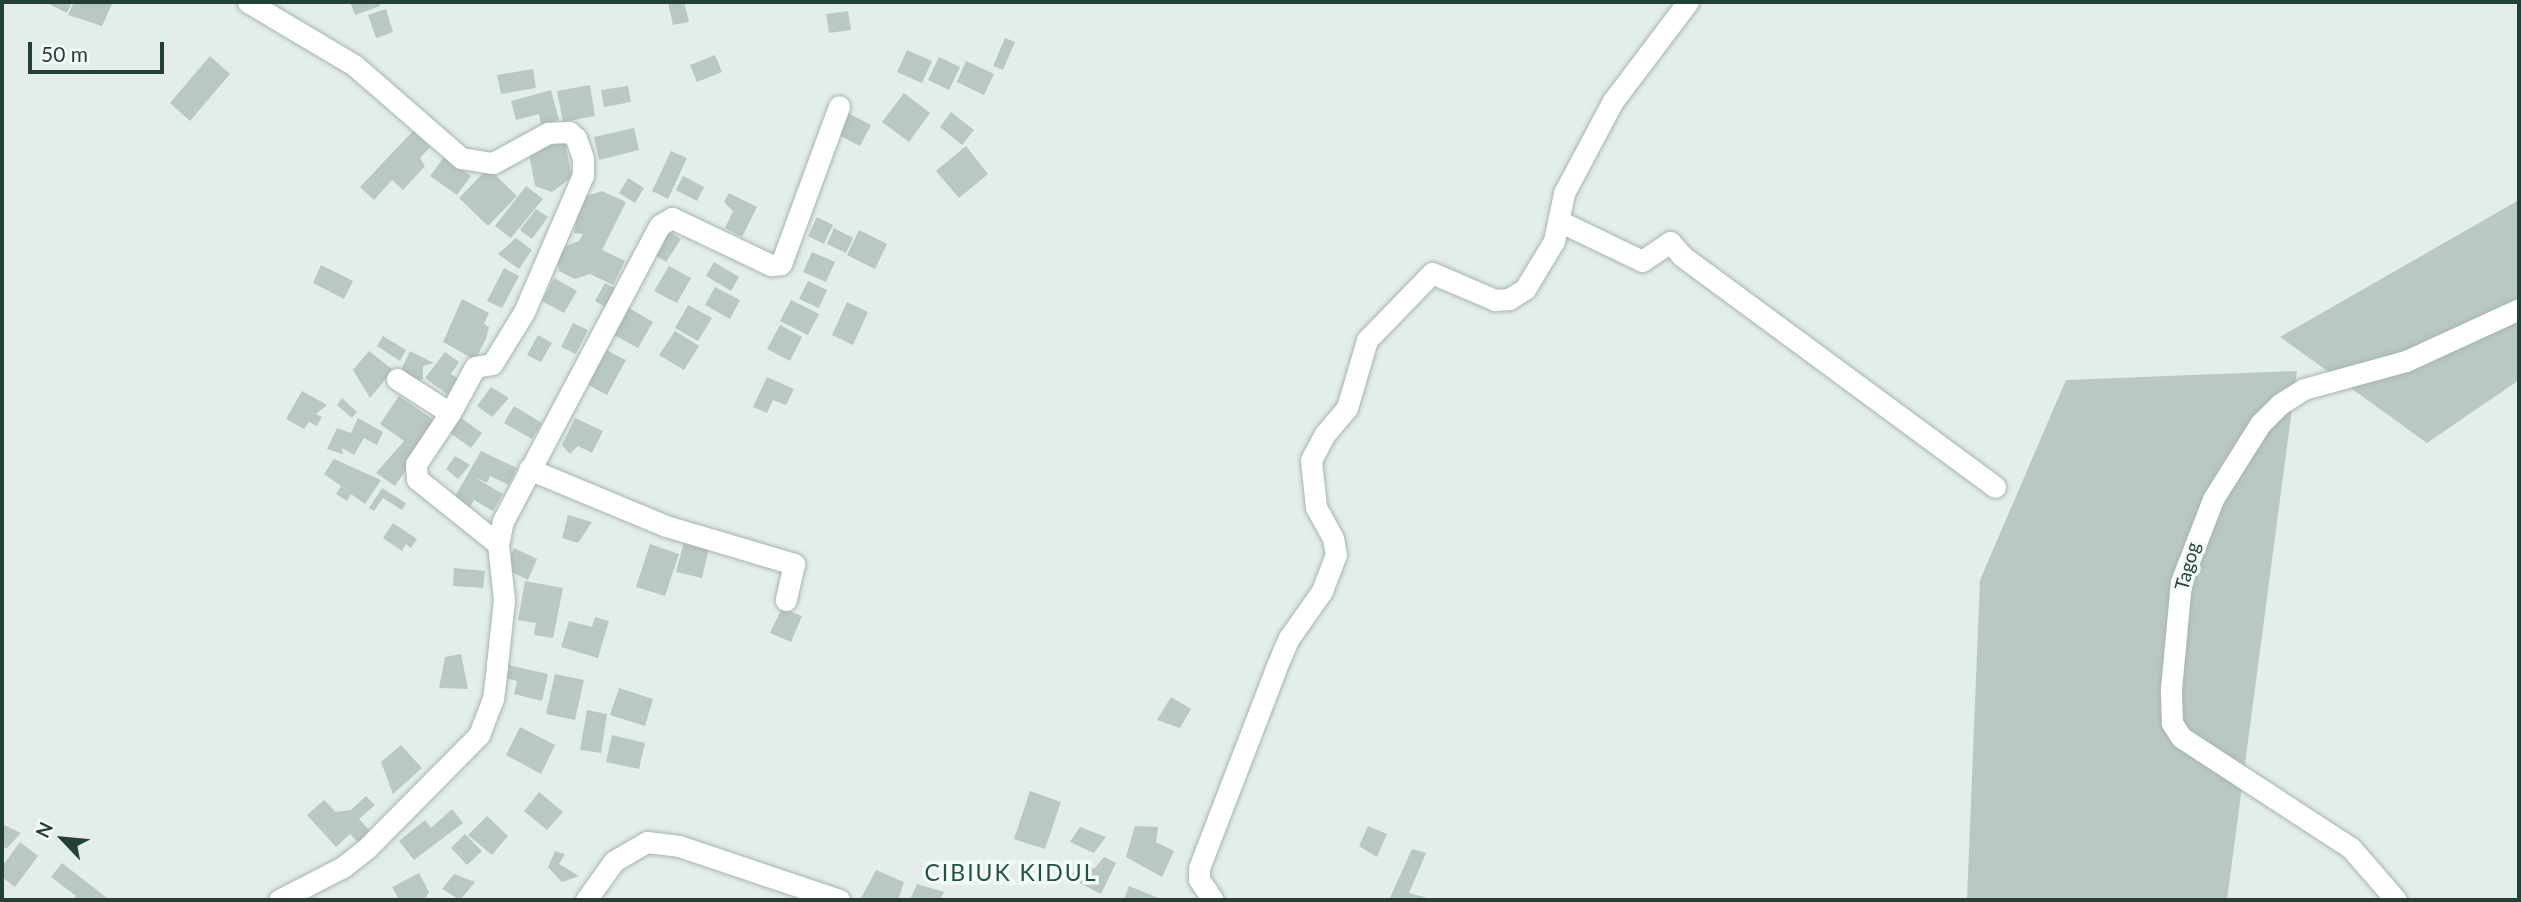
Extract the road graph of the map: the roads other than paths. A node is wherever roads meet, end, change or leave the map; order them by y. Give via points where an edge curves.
1 (248, 2) edge
2 (1688, 2) edge
3 (839, 106) dead end
4 (1559, 221) junction
5 (2519, 309) edge
6 (397, 379) dead end
7 (450, 413) junction
8 (529, 469) junction
9 (1995, 487) dead end
10 (498, 544) junction
11 (786, 600) dead end
12 (279, 900) edge
13 (586, 900) edge
14 (839, 900) edge
15 (1213, 900) edge
16 (2396, 900) edge

1 - 7 street via 354,65 461,158 493,163 548,134 569,132 576,138 583,175 524,312 492,364 475,367
2 - 4 street via 1613,101 1564,193
3 - 8 street via 780,264 771,265 681,222 665,219
4 - 9 street via 1642,261 1670,242 1682,256
4 - 15 street via 1535,275 1516,296 1495,300 1432,273 1367,340 1347,408 1311,460 1316,507 1333,538 1336,555 1322,591 1289,638 1199,868 1199,879
5 - 16 street, Tagog via 2406,361 2305,389 2280,404 2260,424 2213,499 2180,582 2171,689 2172,723 2181,737 2351,848
6 - 7 street
7 - 10 street via 416,464 417,479
8 - 10 street via 511,502
8 - 11 street via 666,526 794,564
10 - 12 street via 504,600 493,699 479,735 366,849 343,867
13 - 14 street via 614,861 648,842 679,846

